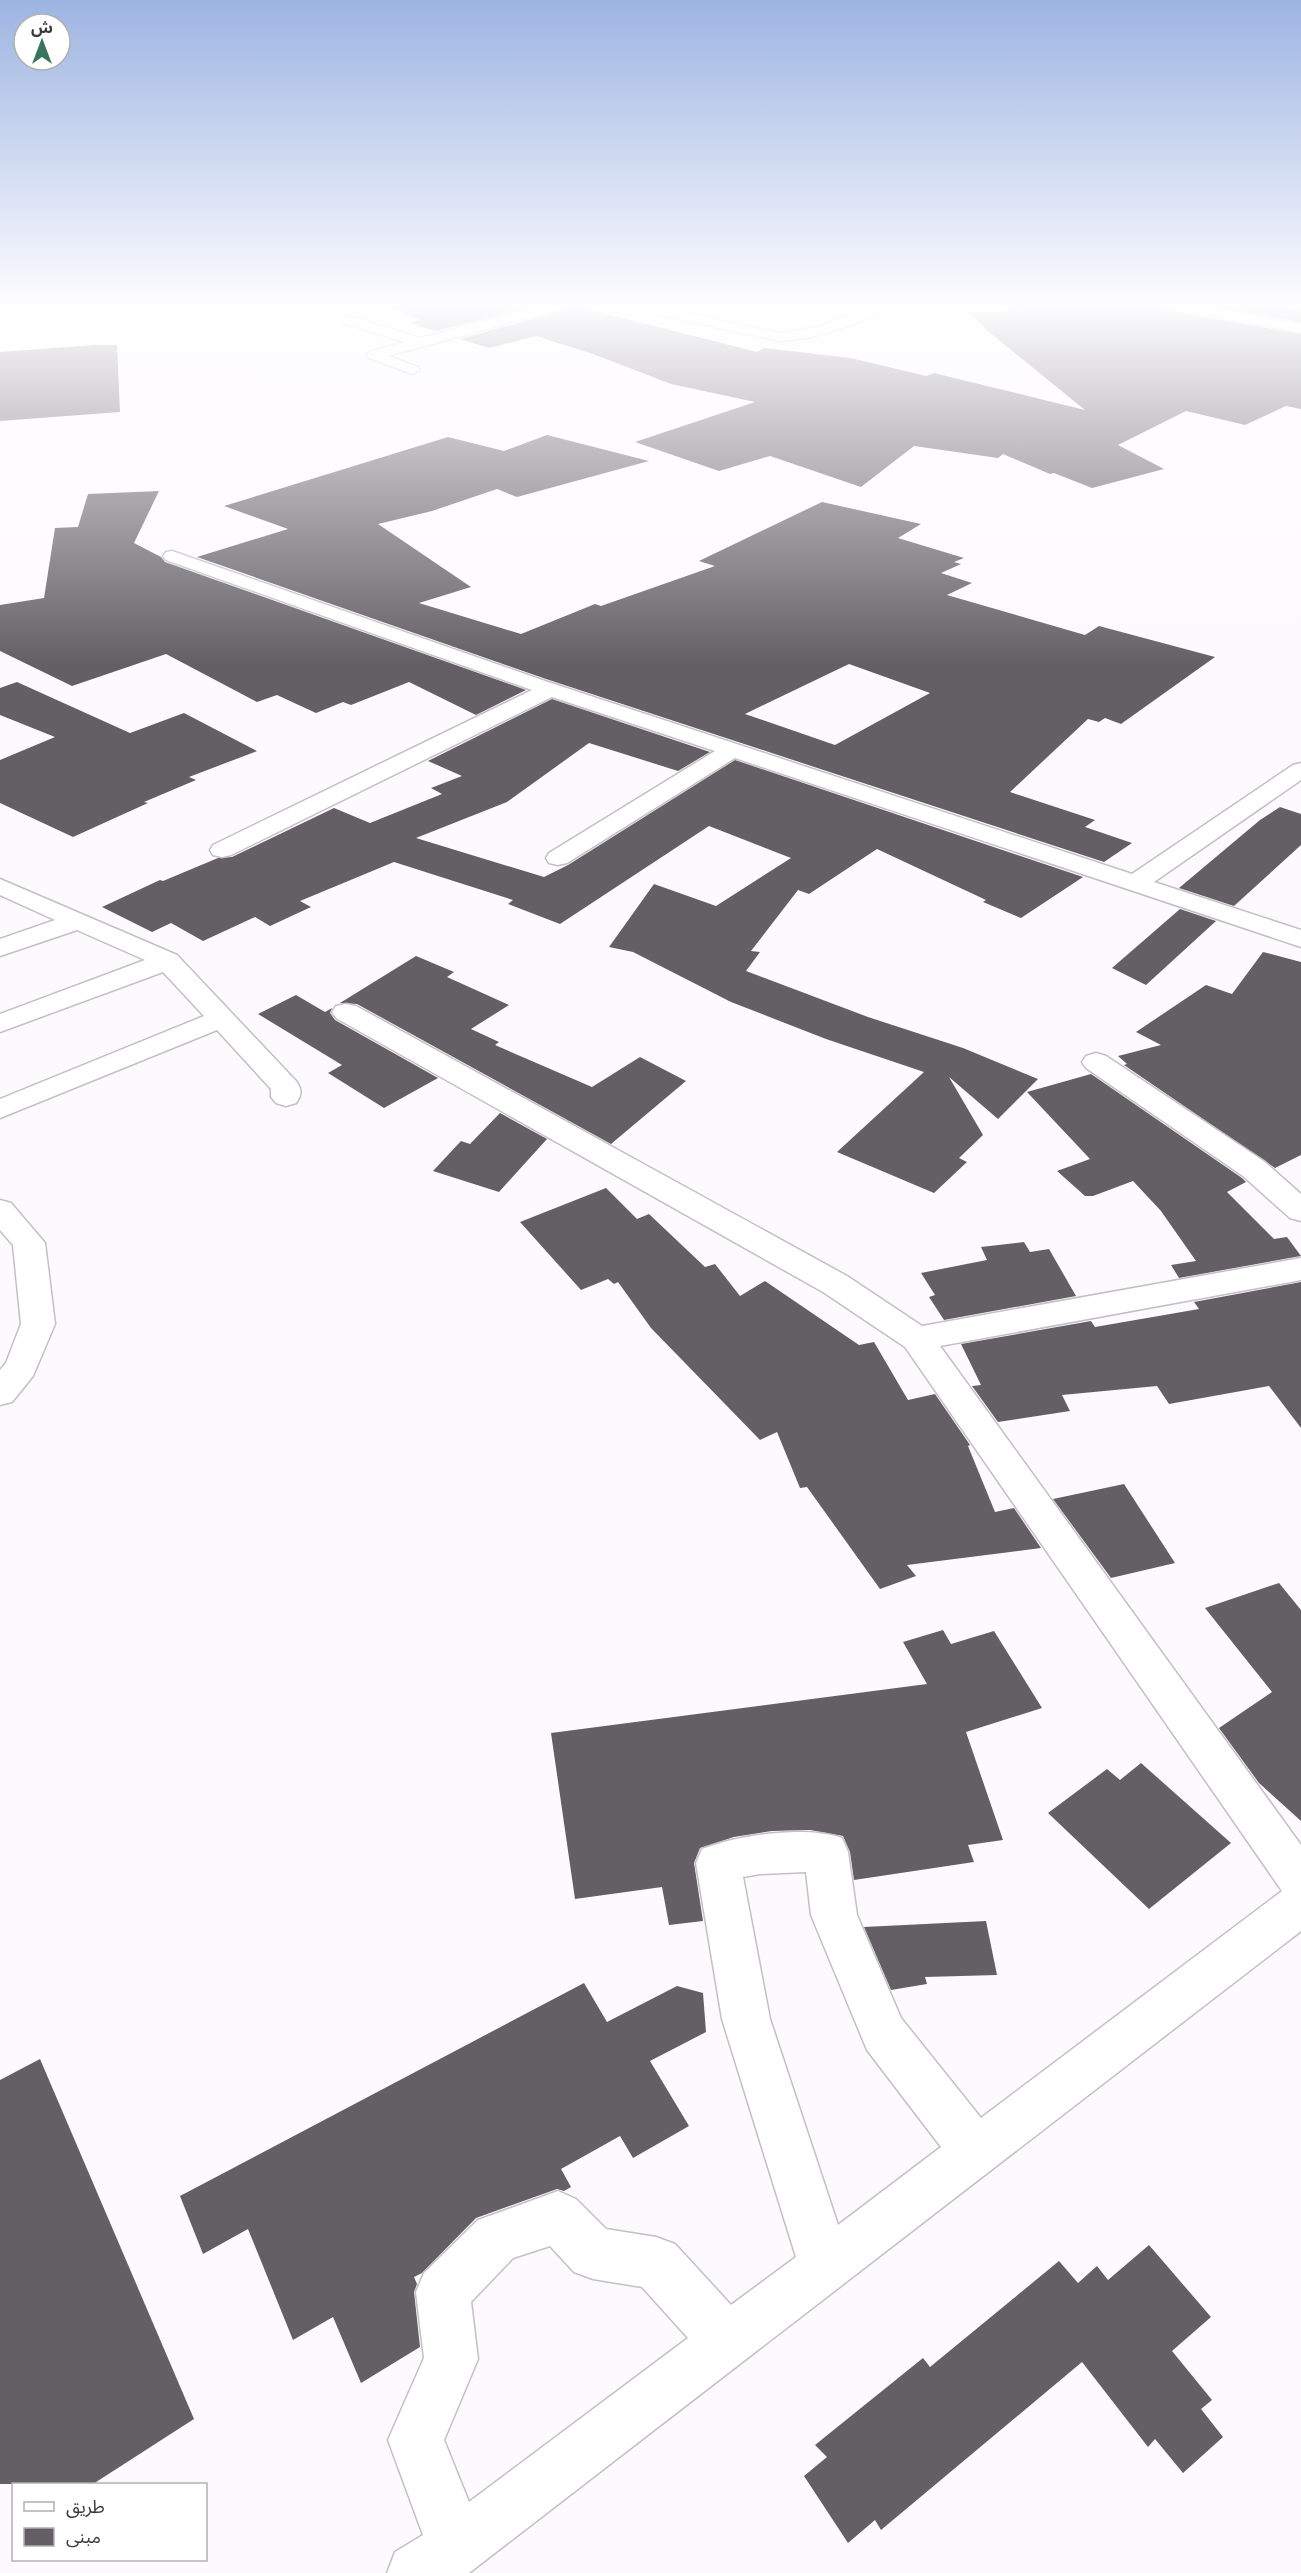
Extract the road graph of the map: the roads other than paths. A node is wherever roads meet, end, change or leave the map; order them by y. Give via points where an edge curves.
1 (172, 556) dead end
2 (551, 689) junction
3 (733, 750) junction
4 (1301, 770) edge
5 (222, 850) dead end
6 (558, 858) dead end
7 (1134, 884) junction
8 (0, 886) edge
9 (78, 921) junction
10 (1301, 939) edge
11 (0, 948) edge
12 (168, 961) junction
13 (346, 1012) dead end
14 (223, 1018) junction
15 (0, 1024) edge
16 (1096, 1062) dead end
17 (286, 1097) dead end
18 (0, 1110) edge
19 (0, 1210) edge
20 (1301, 1211) edge
21 (1301, 1269) edge
22 (917, 1339) junction
23 (0, 1393) edge
24 (1301, 1881) edge
25 (1301, 1904) edge
26 (976, 2152) junction
27 (825, 2266) junction
28 (727, 2341) junction
29 (437, 2560) edge

1 - 2 street
2 - 3 street
2 - 5 street
3 - 6 street
3 - 7 street
4 - 7 street
7 - 10 street
8 - 9 street
9 - 11 street
9 - 12 street
12 - 14 street
12 - 15 street
13 - 22 street via 835,1284
14 - 17 street via 286,1087
14 - 18 street
16 - 20 street via 1254,1169
19 - 23 street via 29,1243 38,1324 21,1368
21 - 22 street
22 - 24 street
25 - 26 street
26 - 27 street
26 - 27 street via 884,2034 834,1915 826,1852 760,1854 718,1863 746,2019
27 - 28 street
28 - 29 street
28 - 29 street via 656,2263 593,2253 558,2217 496,2238 442,2292 451,2359 416,2440

